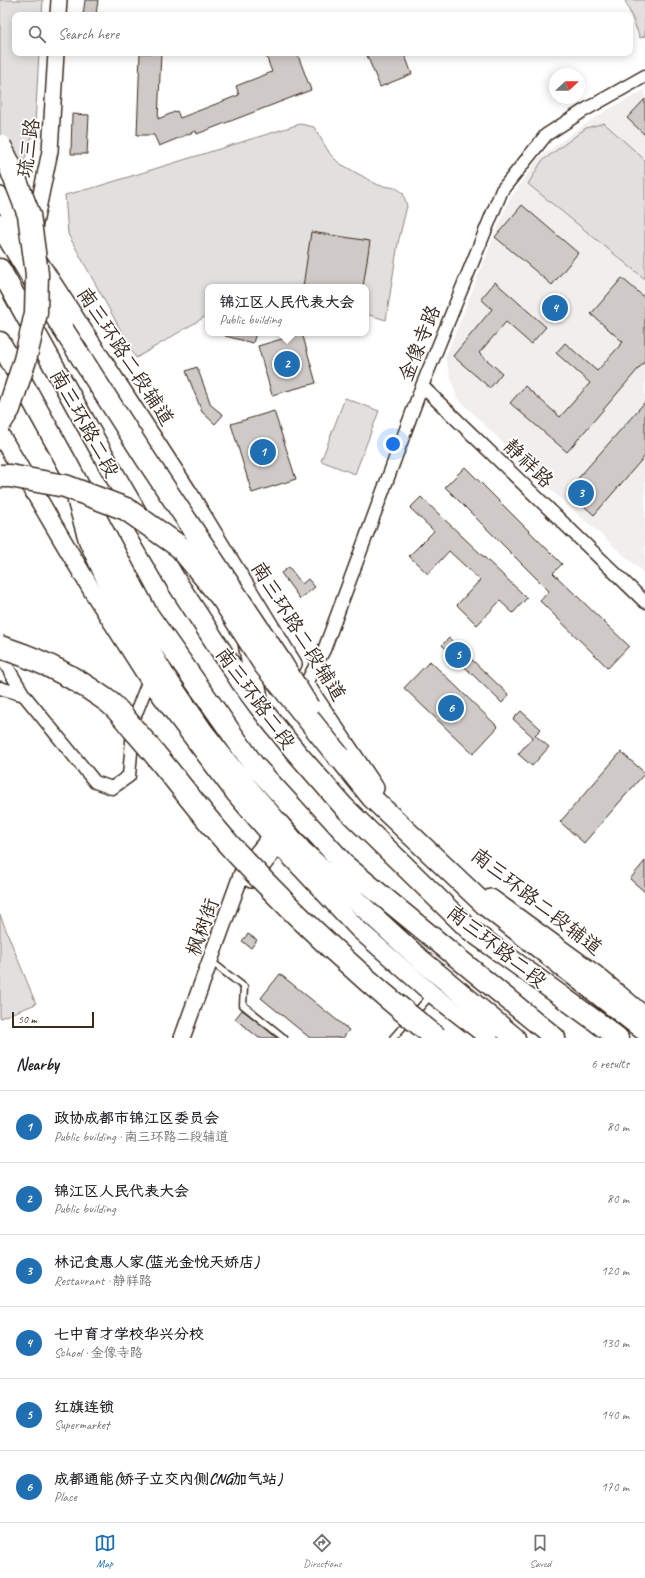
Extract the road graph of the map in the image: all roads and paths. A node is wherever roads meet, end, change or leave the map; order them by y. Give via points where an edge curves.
1 (59, 0) edge
2 (58, 12) edge
3 (56, 56) edge
4 (645, 76) edge
5 (0, 146) edge
6 (0, 196) edge
7 (0, 226) edge
8 (30, 248) junction
9 (0, 269) edge
10 (0, 342) edge
11 (422, 386) junction
12 (0, 424) edge
13 (0, 434) edge
14 (163, 453) junction
15 (67, 463) junction
16 (0, 476) edge
17 (645, 602) edge
18 (244, 613) junction
19 (0, 647) edge
20 (0, 655) edge
21 (156, 678) junction
22 (305, 685) junction
23 (0, 688) edge
24 (24, 695) junction
25 (259, 706) junction
26 (339, 757) junction
27 (371, 784) junction
28 (275, 840) junction
29 (217, 966) junction
30 (432, 994) junction
31 (474, 1006) junction
32 (645, 1016) edge
33 (645, 1031) edge
34 (182, 1038) edge
35 (191, 1038) edge
36 (284, 1038) edge
37 (393, 1038) edge
38 (437, 1038) edge
39 (489, 1038) edge
40 (506, 1038) edge
41 (515, 1038) edge
42 (555, 1038) edge
43 (618, 1038) edge

1 - 2 street
3 - 8 street, 琉三路 via 50,151
4 - 11 street, 金像寺路 via 546,135 502,190
5 - 12 highway, bridge via 29,214 37,274 36,313 25,360 9,409
6 - 8 main road, 南三环路二段辅道
7 - 26 highway, bridge via 146,459 280,660
8 - 14 main road, 南三环路二段辅道
9 - 25 highway, 南三环路二段 via 177,583
10 - 15 highway, 南三环路二段
11 - 17 street, 静祥路
11 - 22 street, 金像寺路 via 324,650
13 - 21 main road via 93,592
14 - 18 street via 199,532
14 - 22 main road, 南三环路二段辅道 via 262,610
15 - 21 highway via 89,540
15 - 42 highway, 南三环路二段 via 147,613 254,765 347,867
16 - 26 highway, bridge via 65,486 126,509 180,547 223,600 265,666
18 - 25 highway
18 - 27 street via 289,686
19 - 38 highway, bridge via 51,666 110,703 153,751 232,848 292,910 348,964
20 - 24 street
21 - 24 street via 134,718 129,776 112,788 96,782
21 - 28 main road via 234,794
21 - 31 highway via 302,851
22 - 27 main road, 南三环路二段辅道
23 - 24 street
25 - 43 highway, 南三环路二段 via 344,807 470,930
26 - 33 highway via 372,798 486,906
27 - 32 main road, 南三环路二段辅道 via 425,839 484,893 594,973
28 - 29 street, 枫树街 via 252,878
28 - 30 main road via 358,929
28 - 34 street, 枫树街 via 244,870
29 - 35 street, 枫树街
29 - 36 lane via 244,987 243,1005
30 - 37 lane
30 - 39 main road
31 - 40 highway
31 - 41 highway

